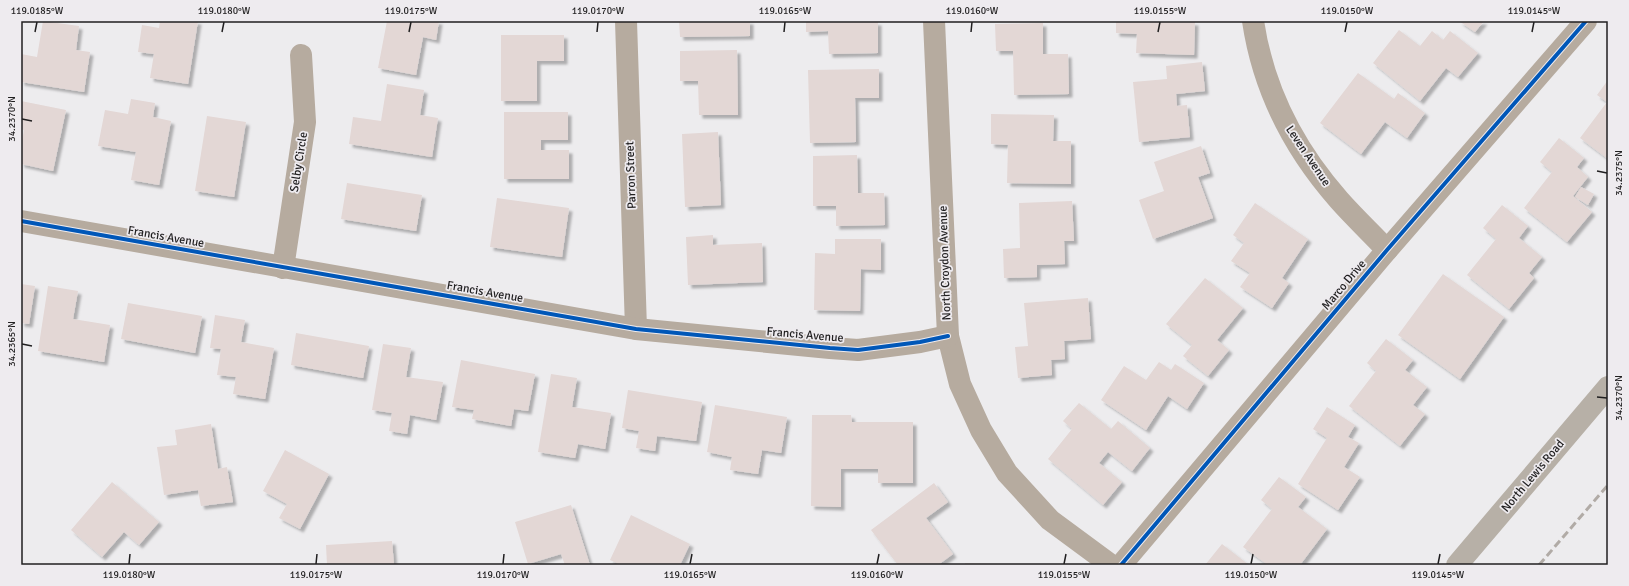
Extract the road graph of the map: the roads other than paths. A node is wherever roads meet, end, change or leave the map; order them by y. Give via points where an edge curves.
1 (626, 21) edge
2 (934, 21) edge
3 (1253, 21) edge
4 (1586, 21) edge
5 (301, 55) dead end
6 (21, 221) edge
7 (1387, 250) junction
8 (283, 268) junction
9 (636, 329) junction
10 (948, 336) junction
11 (1608, 387) edge
12 (1111, 565) edge
13 (1120, 565) edge
14 (1457, 565) edge

1 - 9 street, Parron Street
2 - 10 street, North Croydon Avenue
3 - 7 street, Leven Avenue via 1257,48 1268,84 1289,131 1338,199
4 - 7 street, Marco Drive
5 - 8 street, Selby Circle via 305,122
6 - 8 street, Francis Avenue
7 - 13 street, Marco Drive
8 - 9 street, Francis Avenue
9 - 10 street, Francis Avenue via 858,350
10 - 12 street, North Croydon Avenue via 960,384 981,430 1007,473 1050,520
11 - 14 main road, North Lewis Road

